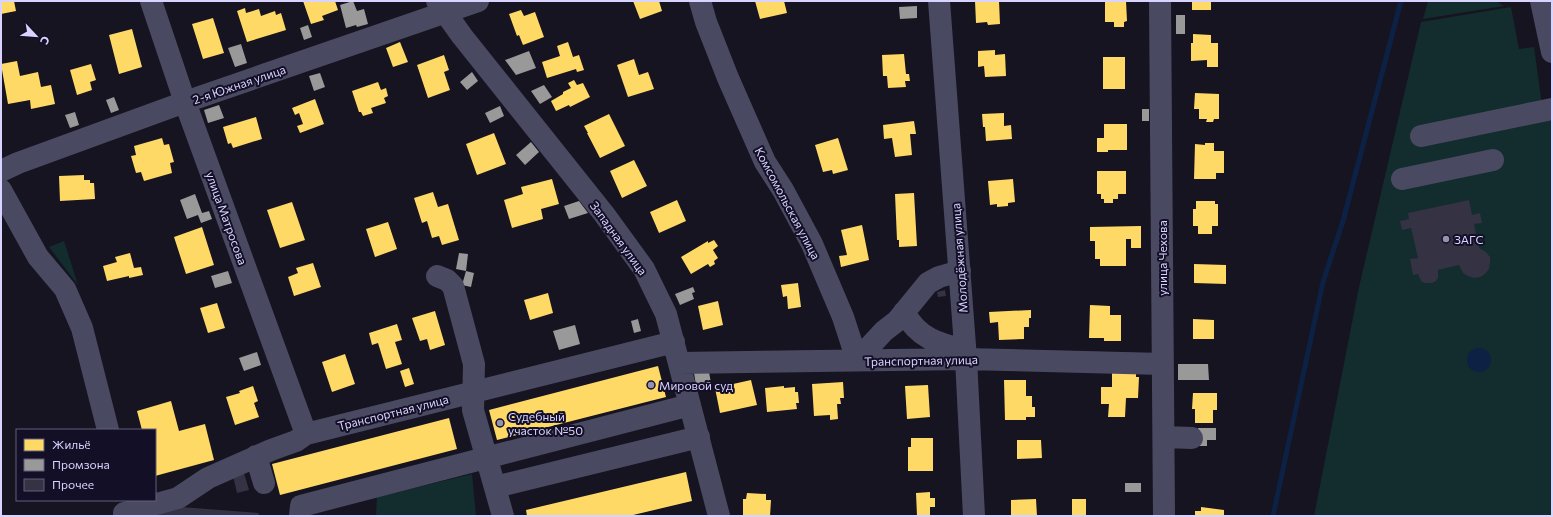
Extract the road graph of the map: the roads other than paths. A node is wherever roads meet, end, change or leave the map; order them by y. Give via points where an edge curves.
1 (151, 1) edge
2 (478, 1) edge
3 (700, 1) edge
4 (939, 1) edge
5 (1160, 1) edge
6 (1541, 1) edge
7 (441, 7) edge
8 (1551, 41) edge
9 (185, 102) junction
10 (1552, 109) edge
11 (1421, 136) dead end
12 (1493, 160) dead end
13 (1, 171) edge
14 (1402, 179) dead end
15 (1, 190) edge
16 (960, 271) junction
17 (437, 276) dead end
18 (904, 312) junction
19 (884, 331) junction
20 (918, 331) junction
21 (674, 342) junction
22 (854, 351) junction
23 (966, 354) junction
24 (679, 364) junction
25 (1163, 364) junction
26 (473, 392) junction
27 (690, 405) junction
28 (108, 429) edge
29 (306, 434) junction
30 (699, 437) junction
31 (1164, 438) junction
32 (1192, 438) dead end
33 (256, 456) junction
34 (487, 458) junction
35 (264, 483) dead end
36 (495, 487) junction
37 (123, 510) edge
38 (300, 516) edge
39 (503, 516) edge
40 (719, 516) edge
41 (974, 516) edge
42 (1164, 516) edge

1 - 9 street, улица Матросова
2 - 7 street, 2-я Южная улица
3 - 22 street, Комсомольская улица via 728,78 762,155 812,244 843,317
4 - 16 street, Молодёжная улица
5 - 25 street, улица Чехова
6 - 8 street
7 - 9 street, 2-я Южная улица
7 - 21 street, Западная улица via 631,250 658,295
9 - 13 street, 2-я Южная улица
9 - 29 street, улица Матросова
10 - 11 street
12 - 14 street
15 - 28 street via 38,257 65,289 82,328
16 - 18 street via 939,277 928,284
16 - 23 street, Молодёжная улица
17 - 26 street via 453,286 474,364
18 - 19 street
18 - 20 street
19 - 20 street
19 - 22 street
20 - 23 street via 932,340
21 - 24 street, Западная улица
21 - 26 street, Транспортная улица
22 - 23 street, Транспортная улица
22 - 24 street, Транспортная улица
23 - 25 street, Транспортная улица
23 - 41 street, Молодёжная улица
24 - 27 street, Западная улица
25 - 31 street, улица Чехова
26 - 29 street, Транспортная улица
26 - 34 street via 473,410
27 - 30 street, Западная улица
27 - 34 street
29 - 33 street, Транспортная улица via 296,441
30 - 36 street
30 - 40 street, Западная улица
31 - 32 street
31 - 42 street, улица Чехова
33 - 35 street
33 - 37 street, Транспортная улица via 208,478 178,498
34 - 36 street
34 - 38 street via 300,506
36 - 39 street

